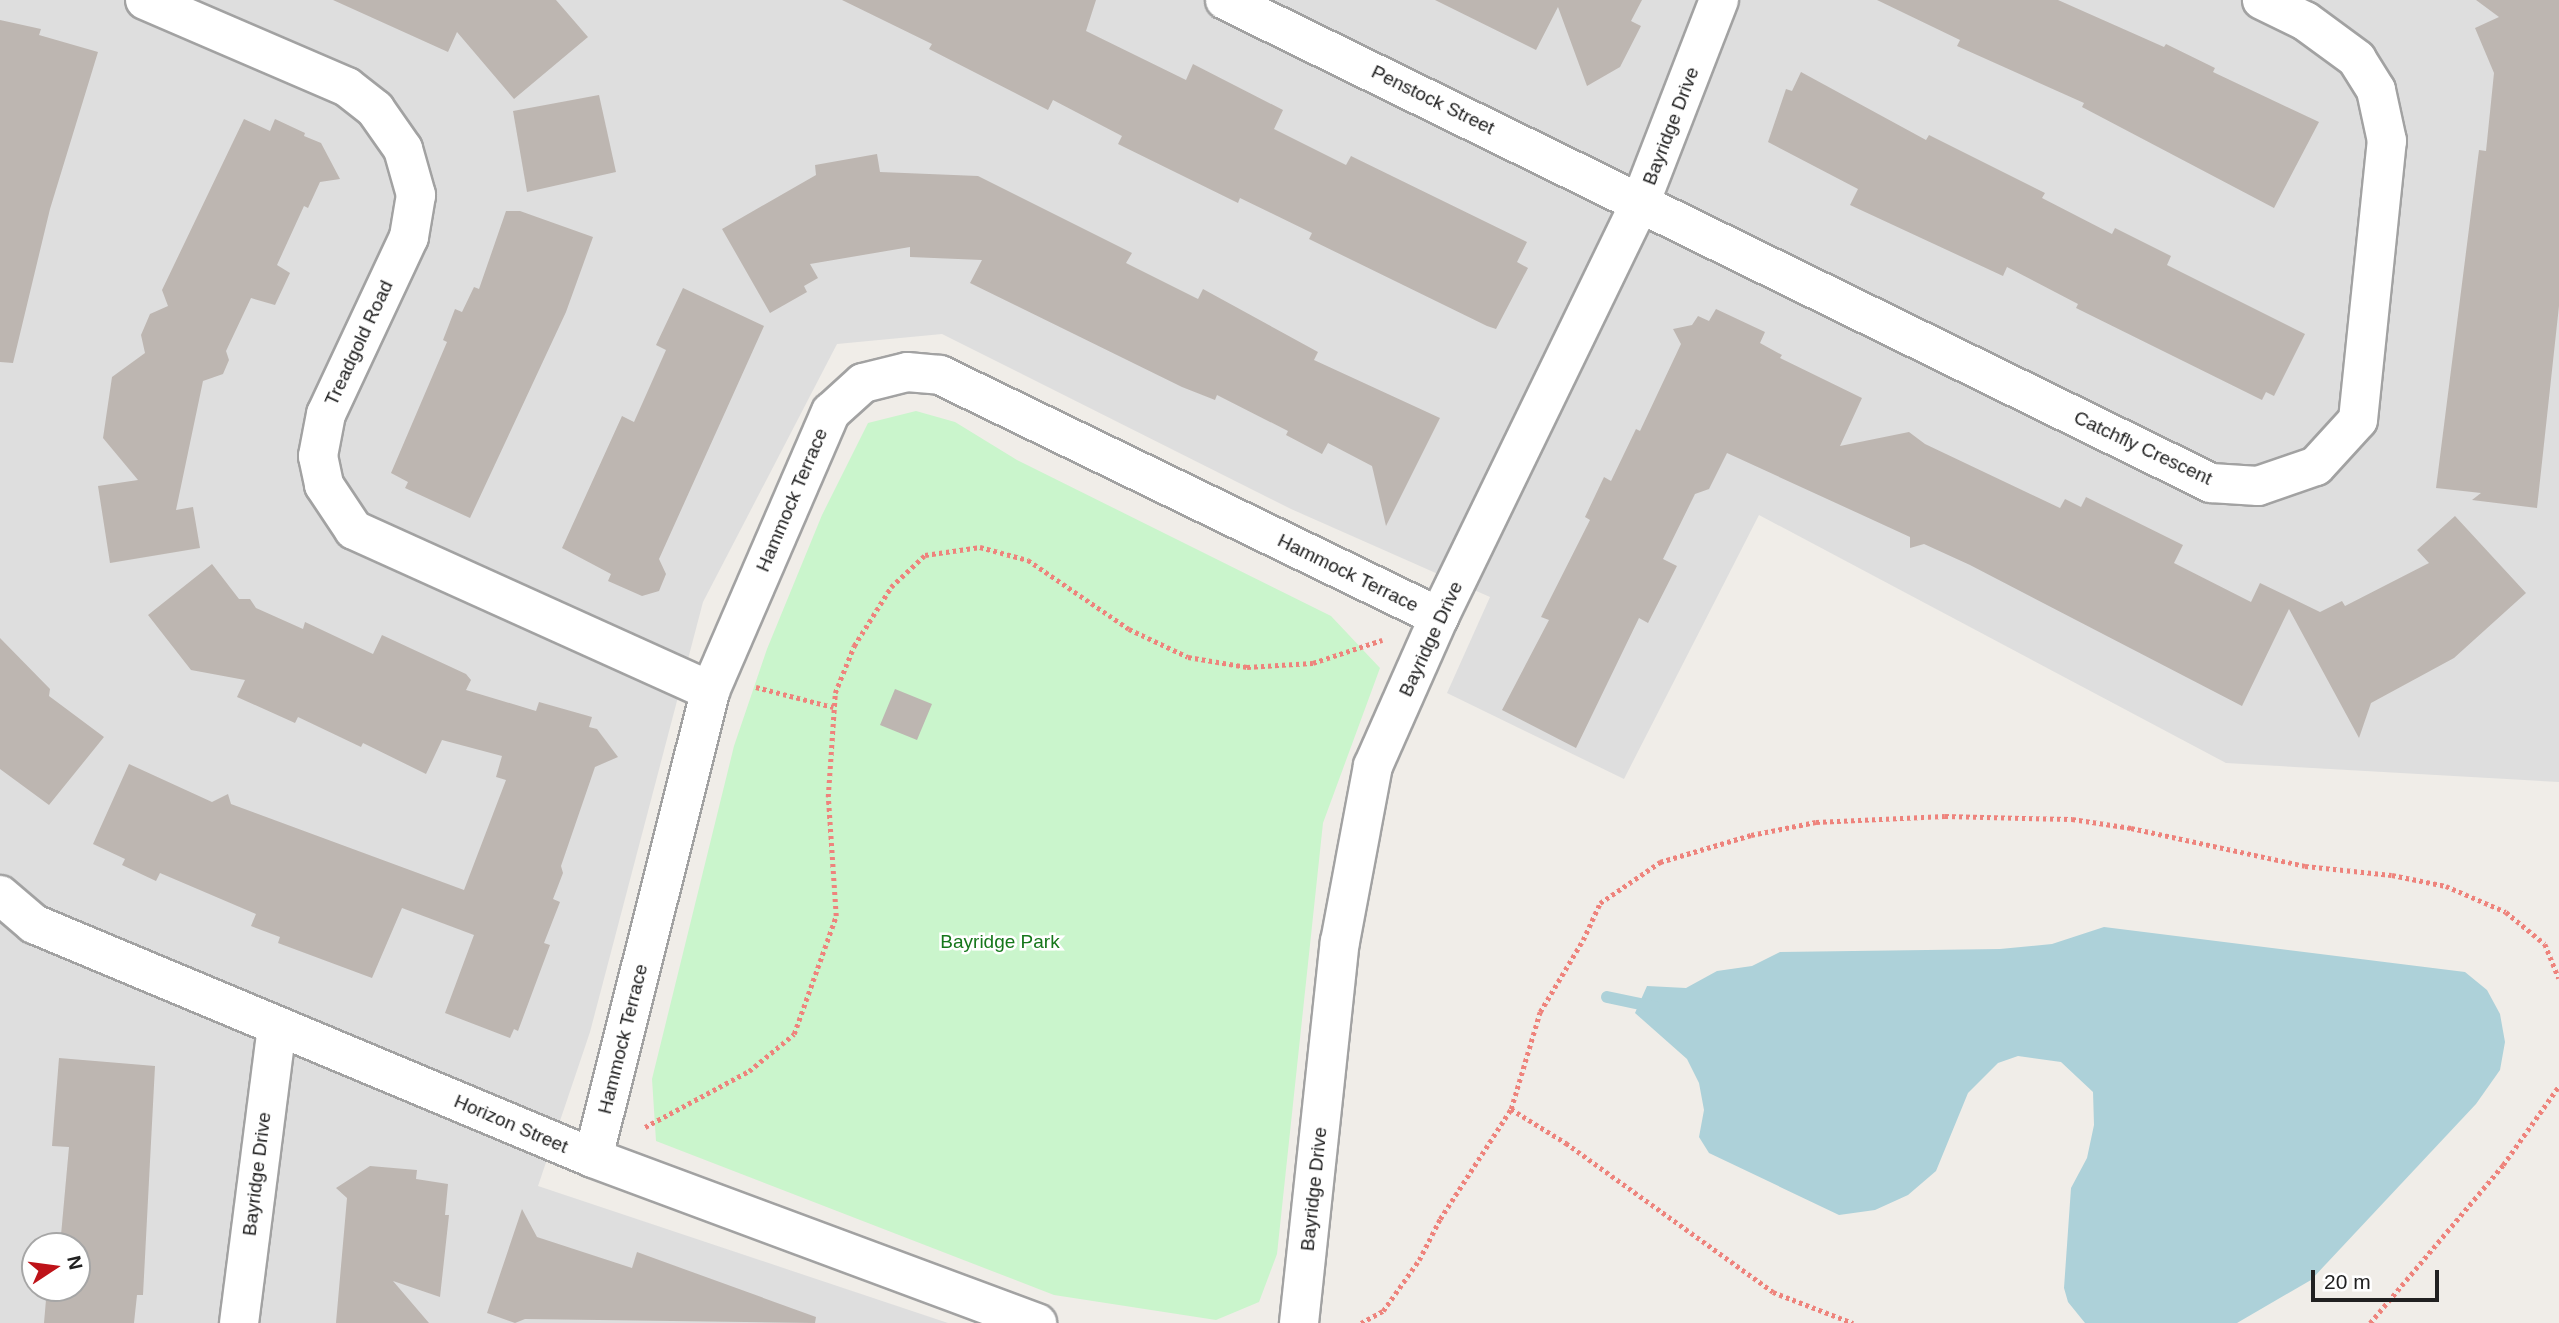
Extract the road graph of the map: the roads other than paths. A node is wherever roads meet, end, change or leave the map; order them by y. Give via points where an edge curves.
1 (145, 0) edge
2 (1225, 0) edge
3 (1719, 0) edge
4 (2262, 0) edge
5 (1641, 201) junction
6 (1439, 617) junction
7 (713, 684) junction
8 (0, 895) edge
9 (276, 1026) junction
10 (593, 1158) junction
11 (239, 1323) edge
12 (1037, 1323) edge
13 (1299, 1323) edge

1 - 7 street, Treadgold Road via 347,87 375,109 403,149 416,195 409,237 326,414 318,456 324,485 354,530
2 - 5 street, Penstock Street
3 - 5 street, Bayridge Drive
4 - 5 street, Catchfly Crescent via 2305,21 2357,59 2376,90 2387,141 2358,420 2316,466 2258,486 2211,483
5 - 6 street, Bayridge Drive
6 - 7 street, Hammock Terrace via 940,375 907,372 863,383 831,412
6 - 13 street, Bayridge Drive via 1373,766 1340,942
7 - 10 street, Hammock Terrace
8 - 9 street, Horizon Street via 34,924
9 - 10 street, Horizon Street
9 - 11 street, Bayridge Drive
10 - 12 street, Horizon Street

